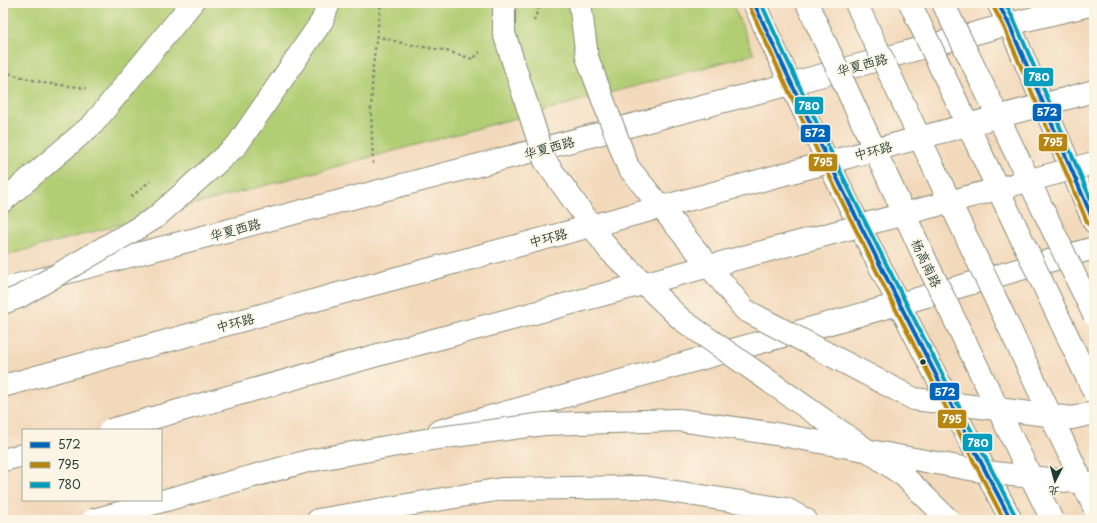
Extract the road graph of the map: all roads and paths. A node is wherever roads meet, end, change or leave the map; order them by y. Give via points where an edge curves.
1 (192, 3) edge
2 (329, 3) edge
3 (381, 3) edge
4 (504, 3) edge
5 (580, 3) edge
6 (754, 3) edge
7 (807, 3) edge
8 (856, 3) edge
9 (910, 3) edge
10 (943, 3) edge
11 (998, 3) edge
12 (1094, 4) edge
13 (1009, 24) junction
14 (376, 36) junction
15 (482, 50) dead end
16 (3, 72) edge
17 (790, 84) junction
18 (87, 88) dead end
19 (1094, 91) edge
20 (1094, 163) edge
21 (153, 179) dead end
22 (375, 192) junction
23 (130, 197) dead end
24 (3, 201) edge
25 (1094, 222) edge
26 (1094, 248) edge
27 (3, 289) edge
28 (3, 303) edge
29 (899, 304) junction
30 (1094, 315) edge
31 (3, 386) edge
32 (1094, 392) edge
33 (1094, 413) edge
34 (114, 429) edge
35 (22, 455) edge
36 (3, 460) edge
37 (1094, 484) edge
38 (162, 501) edge
39 (162, 501) edge
40 (1094, 508) edge
41 (92, 520) edge
42 (116, 520) edge
43 (318, 520) edge
44 (806, 520) edge
45 (949, 520) edge
46 (1011, 520) edge
47 (1052, 520) edge

1 - 24 main road via 93,124
2 - 28 main road, bridge via 322,21 237,145 155,218 19,297
3 - 14 path
4 - 45 main road, bridge via 504,33 545,161 609,250 682,320 904,476
5 - 33 main road, bridge via 587,57 628,167 745,310 914,398 1072,418
6 - 17 main road
7 - 47 main road, 杨高南路, bridge via 927,263
8 - 40 main road, bridge
9 - 32 main road, bridge
10 - 30 main road, bridge
11 - 13 main road
12 - 13 main road, 华夏西路
13 - 17 main road, 华夏西路
13 - 25 main road
14 - 15 path via 473,59
14 - 22 path via 371,109
16 - 18 path via 44,84
17 - 22 main road, 华夏西路
17 - 29 main road
19 - 31 main road, 中环路, bridge
20 - 34 main road, bridge via 392,351
21 - 23 path
22 - 27 main road, 华夏西路
26 - 29 main road
29 - 42 main road
29 - 46 main road
35 - 36 main road
37 - 39 main road, bridge via 986,472 776,434 679,420 544,424 431,439 308,461
38 - 41 main road, bridge
43 - 44 main road via 502,489 643,487 786,509

